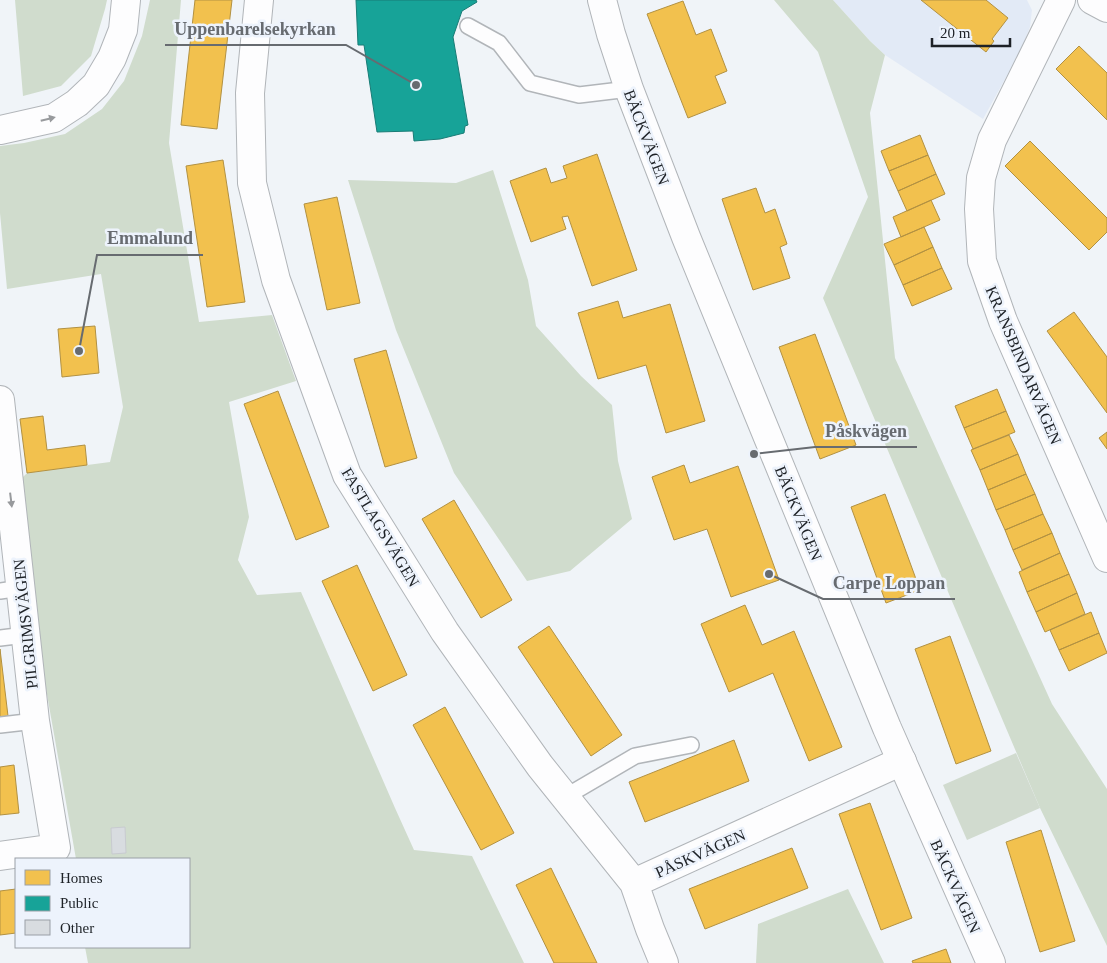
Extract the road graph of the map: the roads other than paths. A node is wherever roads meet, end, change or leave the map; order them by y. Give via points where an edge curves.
1 (126, 0) edge
2 (259, 0) edge
3 (602, 0) edge
4 (1061, 0) edge
5 (1092, 0) edge
6 (1107, 8) edge
7 (468, 26) dead end
8 (629, 89) junction
9 (0, 130) edge
10 (0, 400) edge
11 (1107, 558) edge
12 (10, 590) edge
13 (13, 636) edge
14 (35, 721) junction
15 (0, 725) edge
16 (691, 745) dead end
17 (902, 762) junction
18 (565, 797) junction
19 (0, 856) edge
20 (634, 883) junction
21 (664, 963) edge
22 (991, 963) edge

9 -> 1 street via 54,118 96,85 123,30
2 - 18 street, FASTLAGSVÄGEN via 250,93 252,184 276,280 347,475 445,632
3 - 8 street, BÄCKVÄGEN
4 - 11 street, KRANSBINDARVÄGEN via 992,140 981,178 982,261 1003,321
5 - 6 street
7 - 8 lane via 499,43 530,83 579,95
8 - 17 street, BÄCKVÄGEN via 686,237
10 -> 12 street, PILGRIMSVÄGEN via 16,534
12 - 13 street, PILGRIMSVÄGEN
13 - 14 street, PILGRIMSVÄGEN
14 - 15 lane
14 - 19 street, PILGRIMSVÄGEN via 56,848
16 - 18 lane via 635,756
17 - 20 street, PÅSKVÄGEN
17 - 22 street, BÄCKVÄGEN
18 - 20 street, FASTLAGSVÄGEN
20 - 21 street, FASTLAGSVÄGEN

